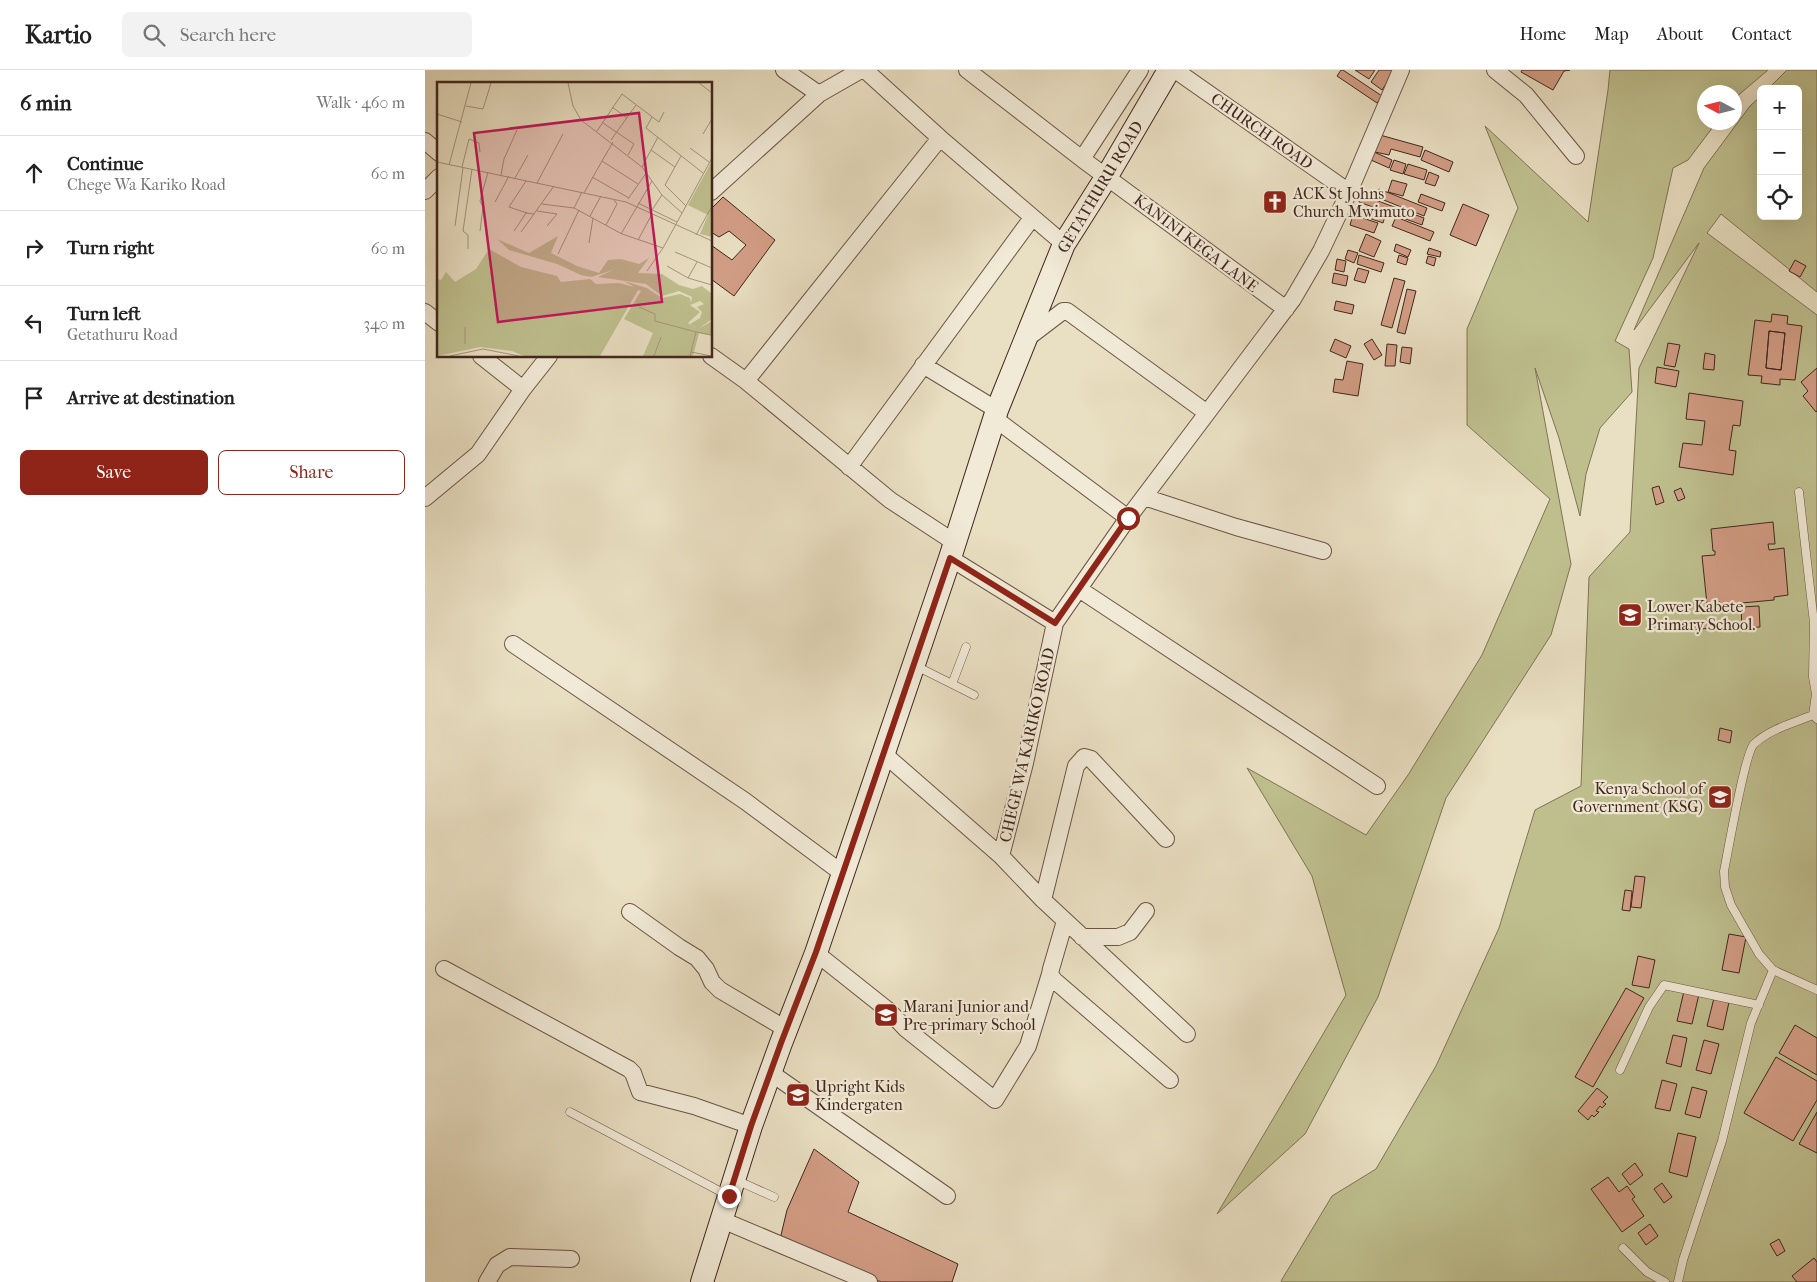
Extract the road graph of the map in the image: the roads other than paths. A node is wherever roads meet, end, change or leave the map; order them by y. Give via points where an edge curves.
1 (784, 70) edge
2 (863, 70) edge
3 (967, 70) edge
4 (1140, 70) edge
5 (1169, 70) edge
6 (1175, 70) edge
7 (1401, 70) edge
8 (1495, 70) edge
9 (819, 94) junction
10 (940, 138) junction
11 (425, 141) edge
12 (437, 151) edge
13 (1576, 156) dead end
14 (1082, 159) junction
15 (1107, 176) junction
16 (437, 179) edge
17 (714, 185) edge
18 (425, 191) edge
19 (1349, 192) junction
20 (1032, 218) junction
21 (1064, 244) junction
22 (1286, 309) junction
23 (425, 312) edge
24 (437, 321) edge
25 (1025, 340) junction
26 (713, 357) edge
27 (484, 358) edge
28 (547, 358) edge
29 (923, 364) junction
30 (745, 381) junction
31 (523, 389) junction
32 (1207, 413) junction
33 (995, 414) junction
34 (849, 467) junction
35 (1799, 492) dead end
36 (1144, 497) junction
37 (425, 498) edge
38 (1128, 518) junction
39 (952, 550) junction
40 (1323, 551) dead end
41 (1079, 589) junction
42 (1055, 623) junction
43 (513, 644) dead end
44 (966, 647) dead end
45 (914, 665) junction
46 (1815, 677) edge
47 (952, 684) junction
48 (973, 695) dead end
49 (1815, 717) edge
50 (884, 754) junction
51 (1377, 786) dead end
52 (1166, 839) dead end
53 (1001, 856) junction
54 (842, 874) junction
55 (1043, 900) junction
56 (1145, 911) dead end
57 (630, 912) dead end
58 (1065, 921) junction
59 (1082, 937) junction
60 (816, 952) junction
61 (444, 969) dead end
62 (1773, 970) junction
63 (1051, 974) junction
64 (1817, 990) edge
65 (1759, 1005) junction
66 (786, 1029) junction
67 (1187, 1034) dead end
68 (1620, 1070) dead end
69 (771, 1073) junction
70 (1170, 1080) dead end
71 (570, 1112) dead end
72 (751, 1126) junction
73 (732, 1187) junction
74 (947, 1196) dead end
75 (774, 1197) dead end
76 (721, 1220) junction
77 (1623, 1248) dead end
78 (571, 1258) dead end
79 (487, 1282) edge
80 (702, 1282) edge
81 (869, 1282) edge
82 (1665, 1282) edge
83 (1678, 1282) edge

1 - 9 street
2 - 9 street
2 - 10 street
3 - 14 street, KANINI KEGA LANE
4 - 14 street
5 - 15 main road, GETATHURU ROAD
6 - 19 street, CHURCH ROAD
7 - 19 street, CHEGE WA KARIKO ROAD
8 - 13 street via 1526,95
9 - 17 street
10 - 20 street
10 - 30 street
11 - 12 street
14 - 15 street, KANINI KEGA LANE
15 - 21 main road, GETATHURU ROAD
15 - 22 street, KANINI KEGA LANE
16 - 18 street
19 - 22 street, CHEGE WA KARIKO ROAD via 1321,251
20 - 21 street
20 - 29 street
21 - 25 main road, GETATHURU ROAD
22 - 32 street, CHEGE WA KARIKO ROAD
23 - 24 street
25 - 32 street via 1067,311
25 - 33 main road, GETATHURU ROAD
26 - 30 street
27 - 31 street
28 - 31 street
29 - 33 street
29 - 34 street
30 - 34 street
31 - 37 street via 478,454
32 - 36 street, CHEGE WA KARIKO ROAD
33 - 38 street
33 - 39 main road, GETATHURU ROAD
34 - 39 street
35 - 46 lane via 1813,623
36 - 38 street, CHEGE WA KARIKO ROAD
36 - 40 street
38 - 41 street, CHEGE WA KARIKO ROAD
39 - 42 street
39 - 45 main road, GETATHURU ROAD
41 - 42 street, CHEGE WA KARIKO ROAD
41 - 51 street
42 - 53 street, CHEGE WA KARIKO ROAD
43 - 54 street via 745,802
44 - 47 lane
45 - 47 lane
45 - 50 main road, GETATHURU ROAD
46 - 49 lane
47 - 48 lane
49 - 62 lane via 1774,730 1752,745 1724,871 1731,905 1759,954
50 - 53 street
50 - 54 main road, GETATHURU ROAD
52 - 55 street via 1091,759 1084,757 1076,766
53 - 55 street
54 - 60 main road, GETATHURU ROAD
55 - 58 street
56 - 59 street via 1130,932 1117,937
57 - 66 street via 697,958 720,990
58 - 59 street
58 - 63 street
59 - 67 street
60 - 63 street via 995,1100 1028,1046
60 - 66 main road, GETATHURU ROAD
61 - 72 street via 629,1069 640,1092
62 - 64 lane
62 - 65 lane
63 - 70 street via 1053,980
65 - 68 lane via 1664,985 1649,1007
65 - 83 lane via 1751,1023 1722,1142
66 - 69 main road, GETATHURU ROAD
69 - 72 main road, GETATHURU ROAD
69 - 74 street
71 - 73 lane
72 - 73 main road, GETATHURU ROAD
73 - 75 lane
73 - 76 main road, GETATHURU ROAD
76 - 80 main road, GETATHURU ROAD
76 - 81 street
77 - 82 lane via 1647,1272
78 - 79 street via 510,1257 497,1265

